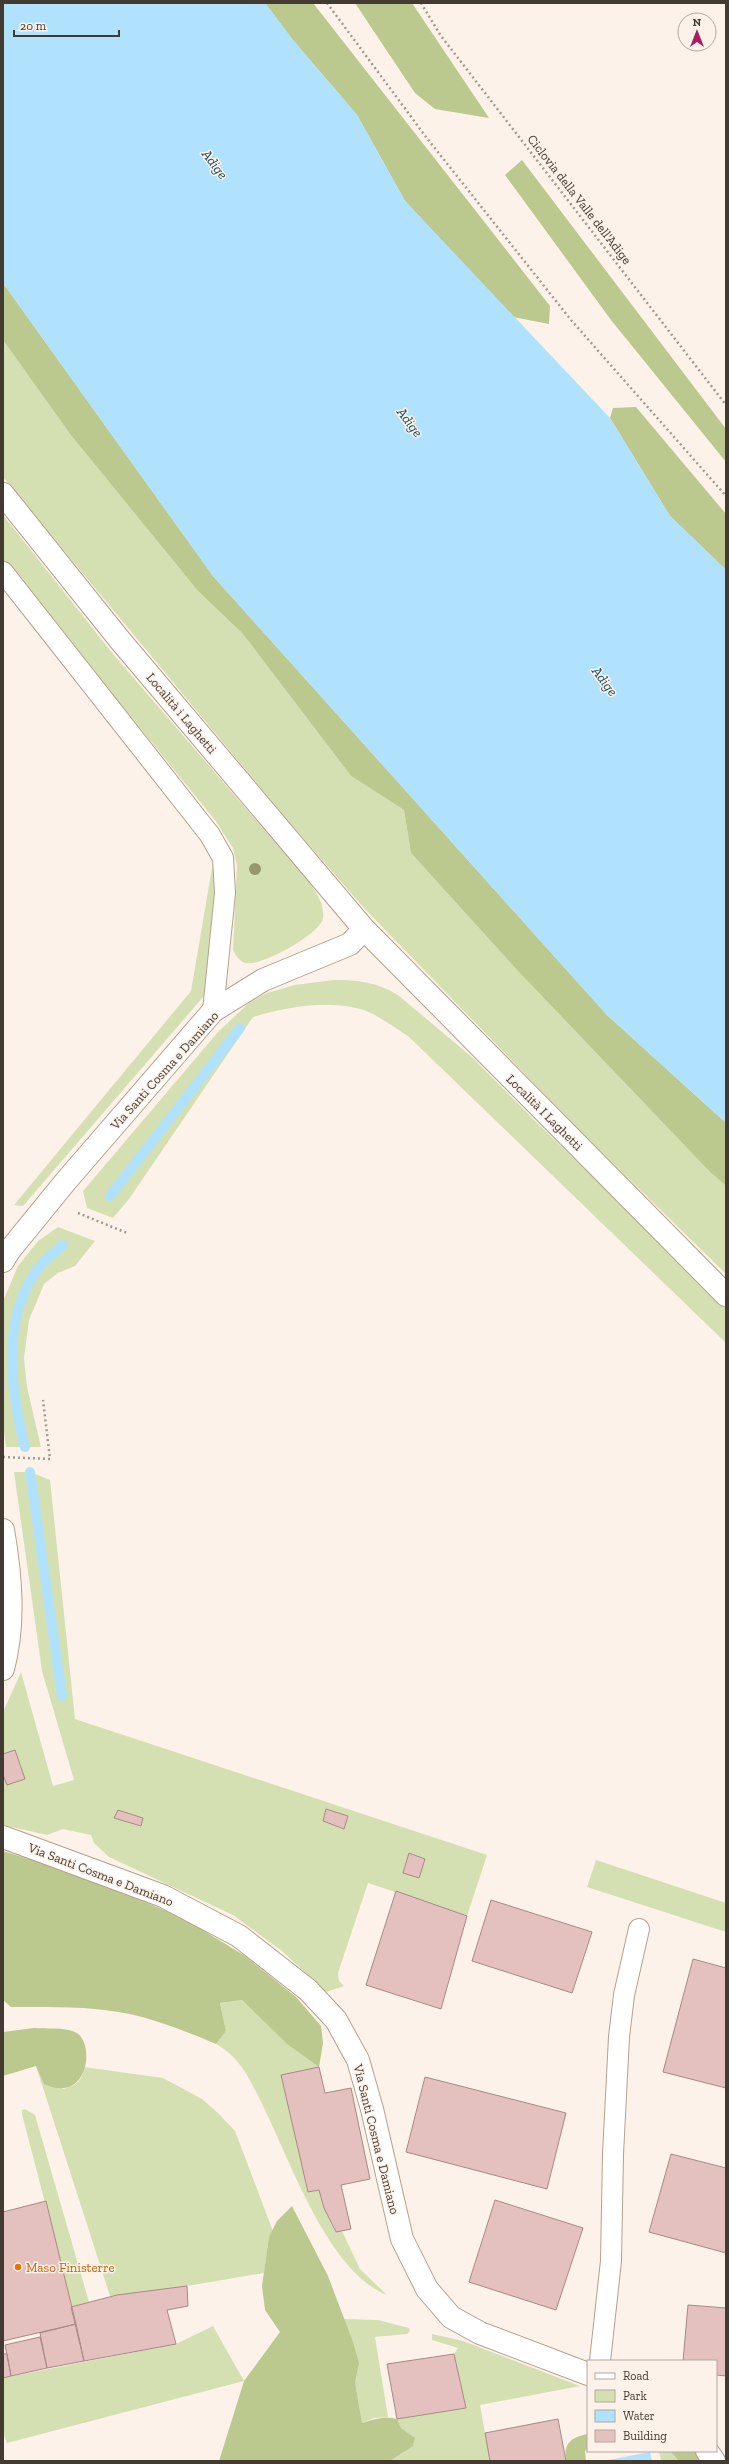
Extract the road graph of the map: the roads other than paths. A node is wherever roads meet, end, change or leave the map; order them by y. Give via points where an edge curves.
1 (3, 494) edge
2 (3, 572) edge
3 (364, 929) junction
4 (214, 1011) junction
5 (3, 1261) edge
6 (726, 1295) edge
7 (3, 1530) edge
8 (3, 1669) edge
9 (3, 1837) edge
10 (639, 1929) dead end
11 (600, 2360) edge
12 (587, 2374) edge
13 (708, 2452) edge
14 (714, 2461) edge

1 - 3 street, Località i Laghetti via 119,639
2 - 4 lane via 210,834 223,858 225,893
3 - 4 street, Via Santi Cosma e Damiano via 350,944 263,980
3 - 6 street, Località I Laghetti
4 - 5 street, Via Santi Cosma e Damiano via 49,1202
7 - 8 street via 10,1593 11,1632
9 - 12 street, Via Santi Cosma e Damiano via 163,1896 239,1936 308,1990 336,2020 358,2060 402,2239 427,2289 451,2317 480,2333
10 - 11 lane via 624,1995 619,2037 611,2261
13 - 14 street

